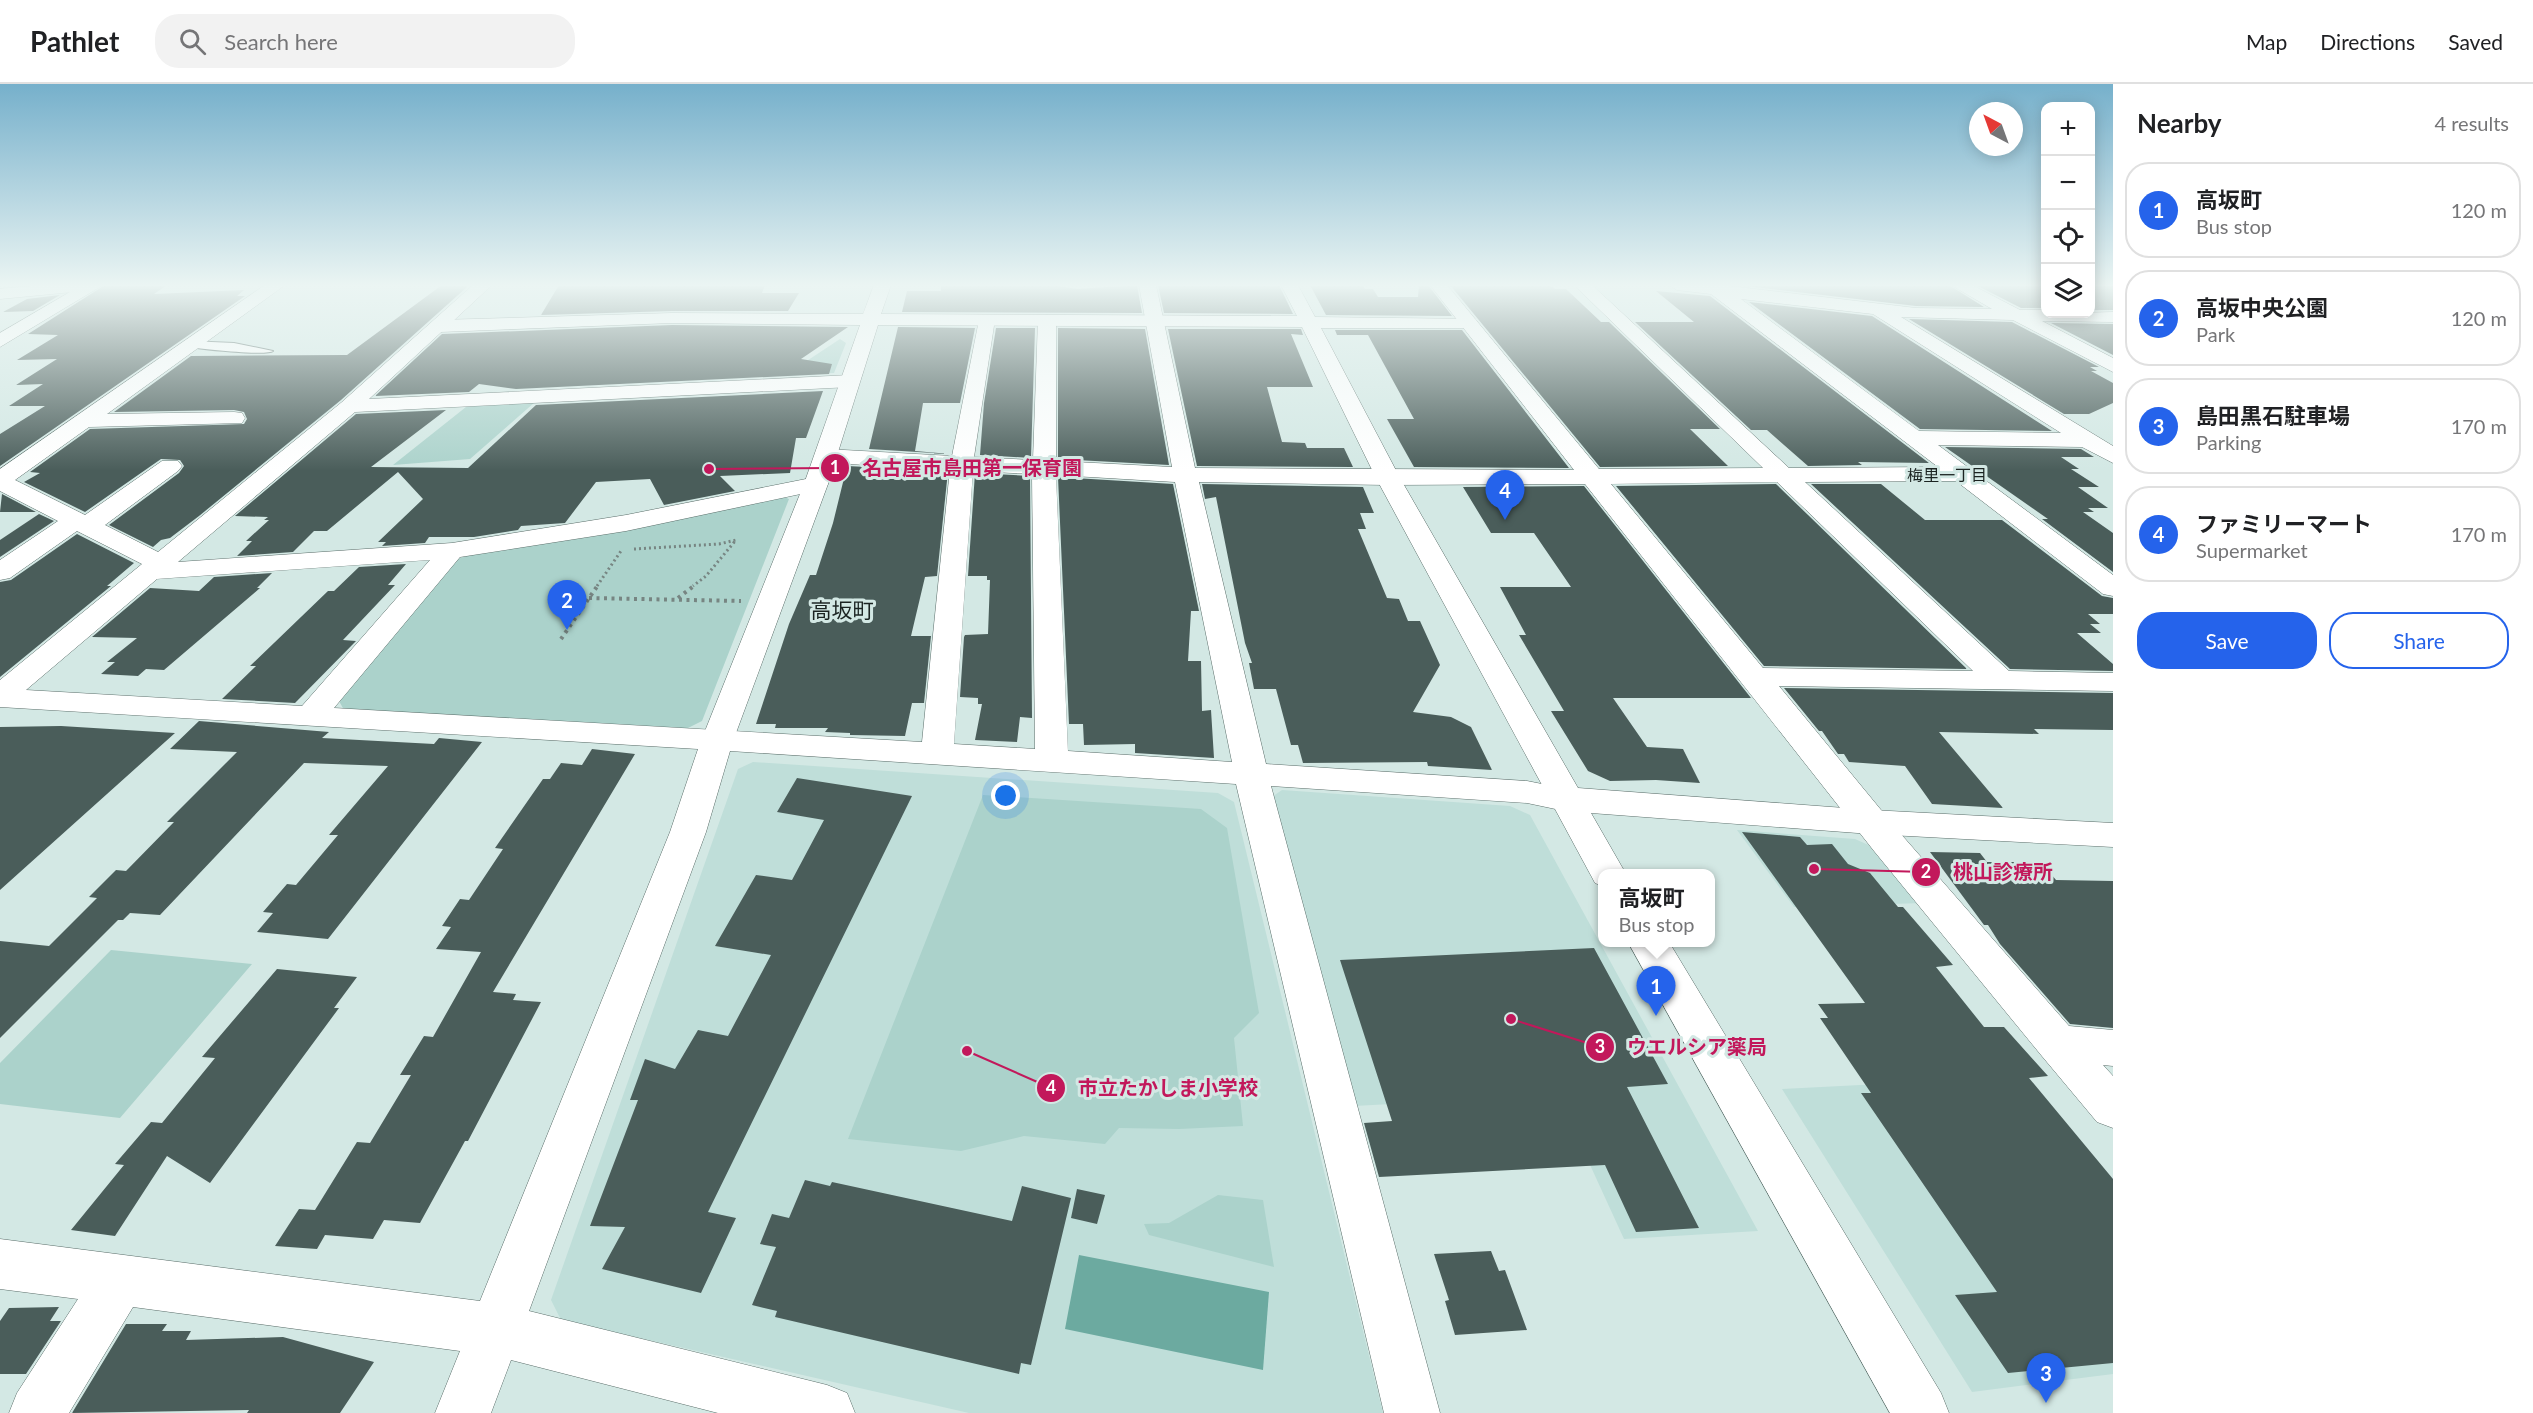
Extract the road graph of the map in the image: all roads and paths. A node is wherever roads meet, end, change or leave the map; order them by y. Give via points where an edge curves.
1 (185, 347) edge
2 (236, 347) edge
3 (416, 347) edge
4 (861, 347) edge
5 (981, 347) edge
6 (1046, 347) edge
7 (1161, 347) edge
8 (1323, 347) edge
9 (1488, 347) edge
10 (1648, 347) edge
11 (1793, 347) edge
12 (1937, 347) edge
13 (2077, 347) edge
14 (268, 351) dead end
15 (2113, 366) edge
16 (850, 381) junction
17 (349, 406) junction
18 (234, 418) dead end
19 (82, 421) junction
20 (1914, 438) junction
21 (2088, 440) junction
22 (2113, 440) edge
23 (826, 456) junction
24 (2113, 456) edge
25 (962, 463) junction
26 (170, 466) dead end
27 (1044, 466) junction
28 (1961, 474) junction
29 (1185, 476) junction
30 (1593, 477) junction
31 (1786, 477) junction
32 (1388, 478) junction
33 (0, 481) edge
34 (816, 484) junction
35 (82, 523) junction
36 (452, 551) junction
37 (152, 567) junction
38 (0, 572) edge
39 (2113, 588) edge
40 (589, 598) junction
41 (678, 598) junction
42 (743, 601) dead end
43 (561, 639) dead end
44 (1755, 677) junction
45 (2000, 680) junction
46 (2113, 682) edge
47 (0, 697) edge
48 (311, 715) junction
49 (717, 741) junction
50 (937, 753) junction
51 (1052, 760) junction
52 (1251, 774) junction
53 (1565, 799) junction
54 (1871, 822) junction
55 (2113, 835) edge
56 (1606, 869) edge
57 (1651, 947) edge
58 (2056, 1042) junction
59 (2113, 1048) edge
60 (2113, 1108) edge
61 (0, 1264) edge
62 (122, 1278) junction
63 (494, 1329) junction
64 (38, 1413) edge
65 (463, 1413) edge
66 (827, 1413) edge
67 (1412, 1413) edge
68 (1921, 1413) edge

1 - 19 street
2 - 14 lane
3 - 17 street
4 - 16 street
5 - 25 street
6 - 27 street
7 - 29 street
8 - 32 street
9 - 30 street
10 - 31 street
11 - 20 street
12 - 21 street
13 - 15 street
16 - 17 street
16 - 23 street
17 - 37 street
18 - 19 street
19 - 33 street
20 - 21 street
20 - 28 street
21 - 22 street
21 - 24 street
23 - 25 street
23 - 34 street
25 - 27 street
25 - 50 street
26 - 35 street
27 - 29 street
27 - 51 street
28 - 31 street
28 - 39 street
29 - 32 street
29 - 52 street
30 - 31 street
30 - 32 street
30 - 44 street
31 - 45 street
32 - 53 street
33 - 35 street
34 - 36 street via 626,523
34 - 49 street
35 - 37 street
35 - 38 street
36 - 37 street
36 - 48 street
37 - 47 street
40 - 41 path
40 - 41 path via 618,552 736,540 706,576
40 - 43 path
41 - 42 path
44 - 45 street
44 - 54 street
45 - 46 street
47 - 48 street
48 - 49 street
49 - 50 street
49 - 63 street via 688,832
50 - 51 street
51 - 52 street
52 - 53 street via 1527,792
52 - 67 street
53 - 54 street
53 - 56 street
54 - 55 street
54 - 58 street
57 - 68 street
58 - 59 street
58 - 60 street
61 - 62 street
62 - 63 street
62 - 64 street
63 - 65 street
63 - 66 street

